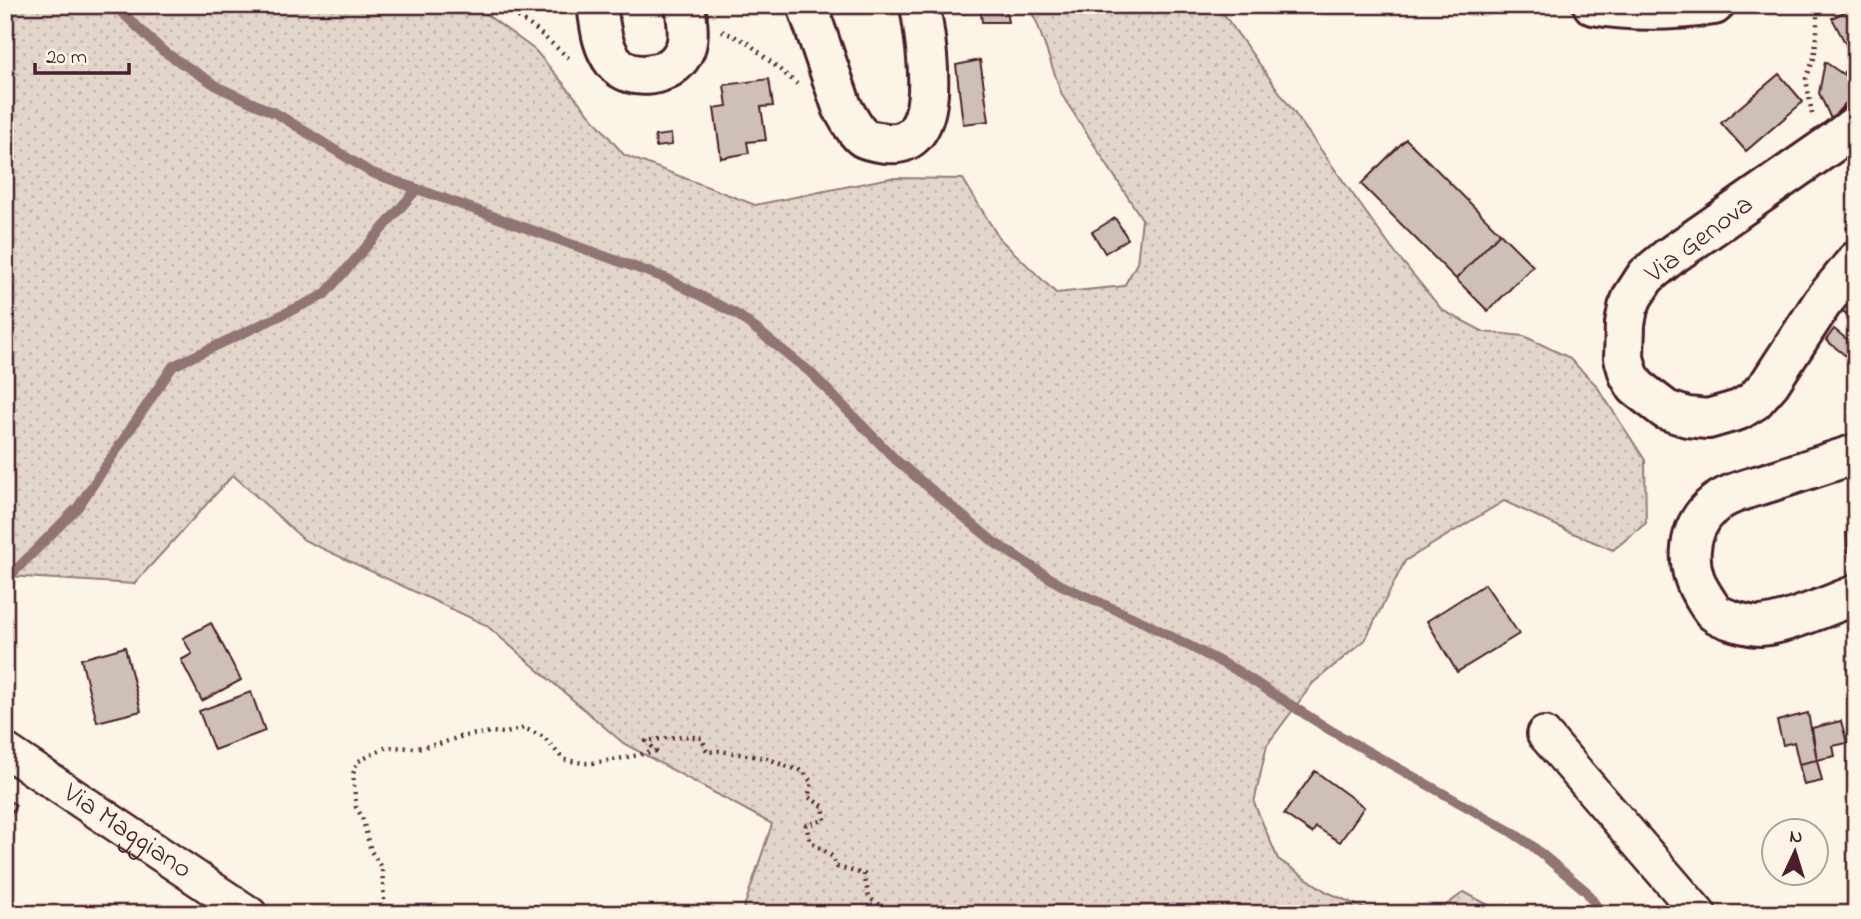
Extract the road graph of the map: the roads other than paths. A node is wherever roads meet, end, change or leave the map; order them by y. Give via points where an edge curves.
1 (597, 5) edge
2 (807, 5) edge
3 (920, 5) edge
4 (1593, 5) edge
5 (1714, 5) edge
6 (686, 14) edge
7 (1856, 125) edge
8 (1856, 261) edge
9 (1856, 454) edge
10 (1856, 595) edge
11 (1544, 734) dead end
12 (5, 750) edge
13 (250, 914) edge
14 (1699, 914) edge

1 - 6 main road via 602,38 615,65 638,75 663,72 679,60 687,44
2 - 3 main road via 851,123 864,138 889,143 906,141 918,132 926,112 928,82
4 - 5 main road via 1651,11
7 - 8 main road, Via Genova via 1646,276 1633,296 1625,324 1629,375 1636,387 1666,410 1687,417 1708,419 1739,410 1770,383 1822,303
9 - 10 main road via 1713,505 1698,522 1690,562 1714,612 1738,623 1780,622
11 - 14 street
12 - 13 street, Via Maggiano

